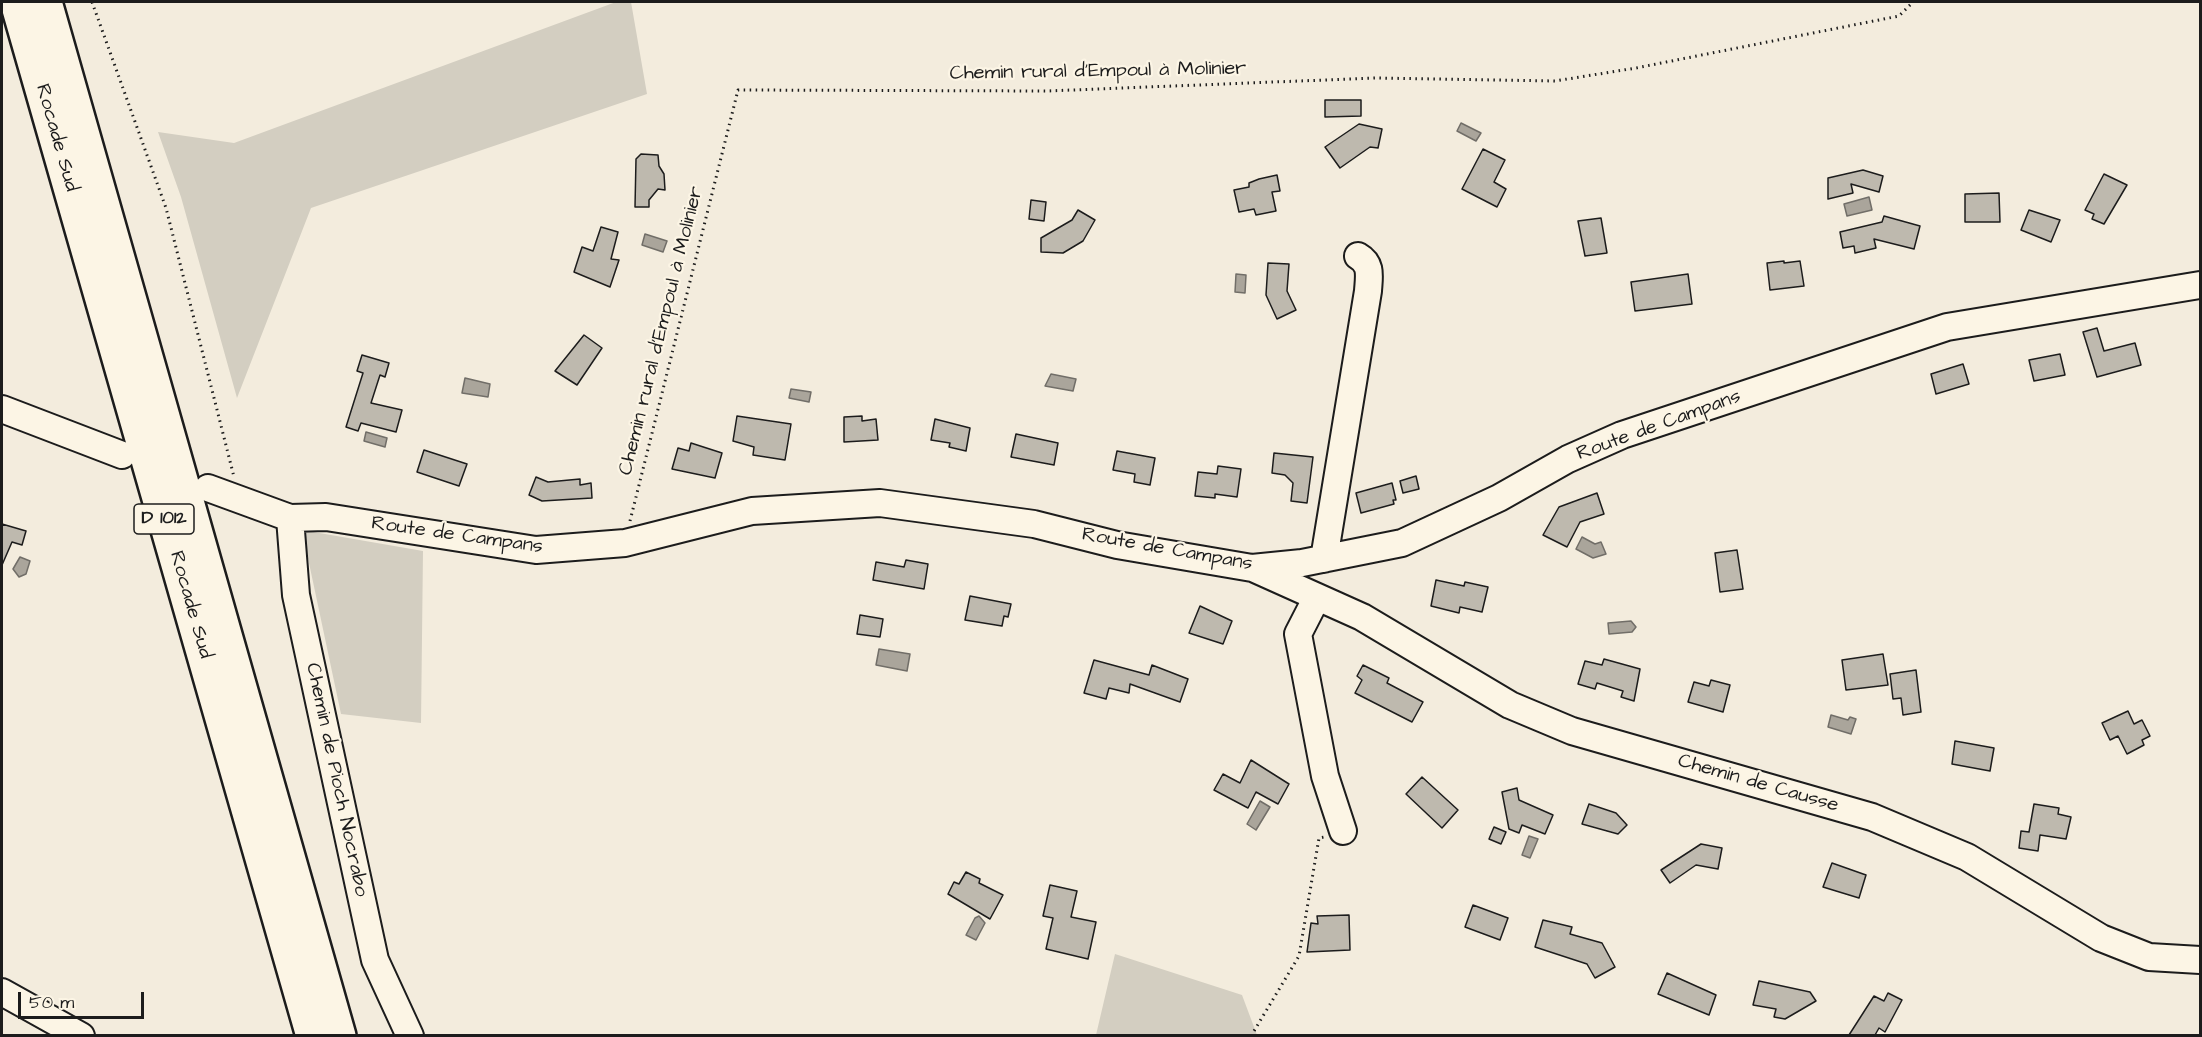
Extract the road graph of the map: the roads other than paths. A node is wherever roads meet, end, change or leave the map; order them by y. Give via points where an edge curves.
1 (17, 2) edge
2 (45, 2) edge
3 (1358, 256) dead end
4 (2200, 285) edge
5 (2, 409) edge
6 (122, 455) dead end
7 (208, 488) dead end
8 (290, 518) junction
9 (1324, 559) junction
10 (1252, 568) junction
11 (1317, 597) junction
12 (1343, 831) road end
13 (2200, 960) edge
14 (2, 992) edge
15 (81, 1035) edge
16 (313, 1035) edge
17 (339, 1035) edge
18 (410, 1035) edge

1 - 16 highway, Rocade Sud / D 1012
2 - 17 highway, Rocade Sud / D 1012
3 - 9 street via 1370,269 1368,291
4 - 9 street, Route de Campans via 1947,327 1622,435 1402,543
5 - 6 street
7 - 8 street, Route de Campans
8 - 10 street, Route de Campans via 326,517 536,550 625,543 752,512 880,503 1034,524 1117,545
8 - 18 street, Chemin de Pioch Nocrabo via 296,595 375,960
9 - 10 street, Route de Campans
10 - 11 street, Chemin de Causse
11 - 12 street via 1298,634 1325,776
11 - 13 street, Chemin de Causse via 1362,617 1510,705 1572,731 1872,817 1968,857 2101,938 2149,957
14 - 15 street

